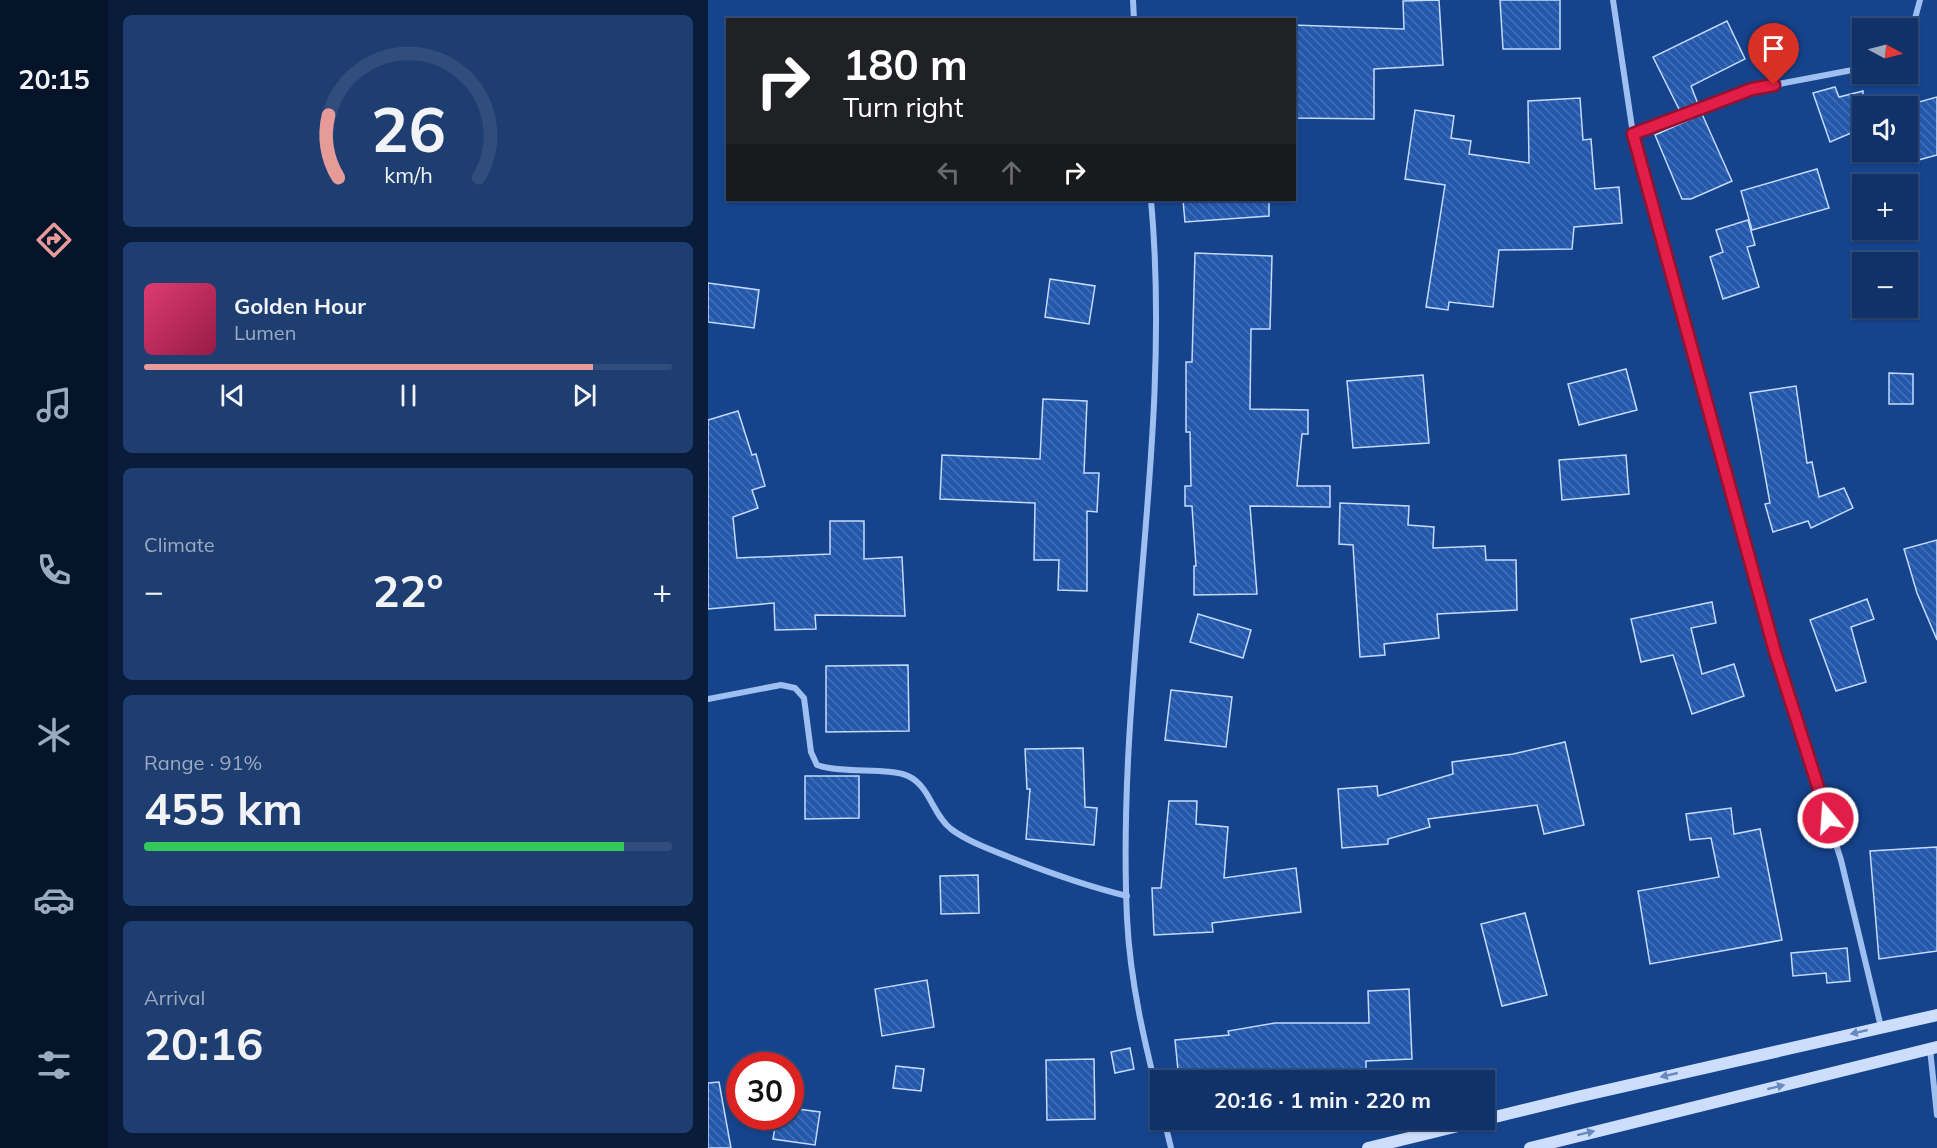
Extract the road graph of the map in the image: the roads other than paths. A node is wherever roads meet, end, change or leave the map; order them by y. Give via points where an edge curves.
1 (1132, 0) edge
2 (1613, 0) edge
3 (1920, 0) edge
4 (1134, 18) edge
5 (1915, 18) edge
6 (1852, 70) edge
7 (1633, 134) junction
8 (1151, 201) edge
9 (708, 699) edge
10 (1126, 896) junction
11 (1937, 1015) edge
12 (1881, 1027) junction
13 (1933, 1048) edge
14 (1152, 1070) edge
15 (1937, 1115) edge
16 (1167, 1130) edge
17 (1171, 1148) edge
18 (1368, 1148) edge
19 (1530, 1148) edge

1 - 4 street
2 - 7 street
3 - 5 street
6 - 7 street via 1752,89
7 - 12 street via 1775,652 1841,860
8 - 10 street via 1157,269 1154,400 1126,785
9 - 10 street via 781,686 795,688 804,698 810,752 817,765 906,775 926,790 938,816 951,829 982,846 1055,874
10 - 14 street via 1140,1021
11 - 12 street
12 -> 18 street
13 - 15 street
19 -> 13 street
16 - 17 street

